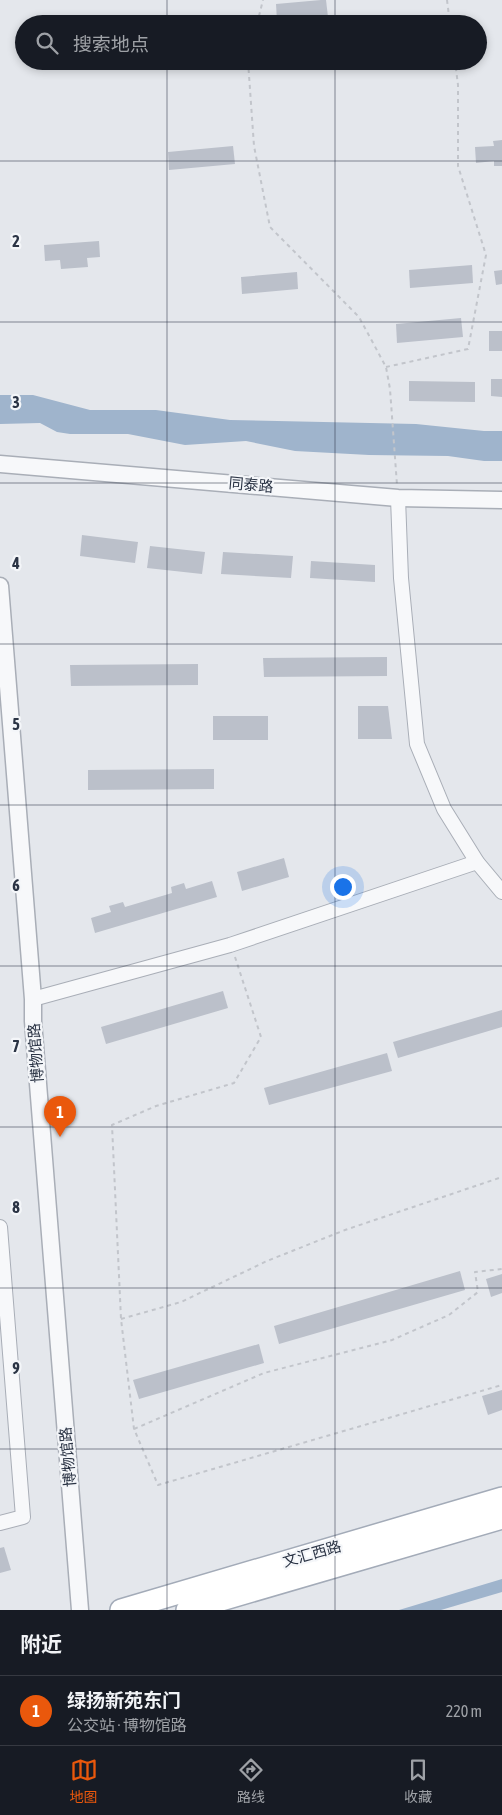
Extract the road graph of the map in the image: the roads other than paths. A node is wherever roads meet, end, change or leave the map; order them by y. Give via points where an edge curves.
1 (0, 464) edge
2 (398, 498) junction
3 (502, 500) edge
4 (0, 586) edge
5 (477, 862) junction
6 (502, 892) edge
7 (34, 999) junction
8 (0, 1228) edge
9 (502, 1498) edge
10 (502, 1518) edge
11 (0, 1524) edge
12 (80, 1610) edge
13 (121, 1610) edge
14 (187, 1610) edge

1 - 2 street, 同泰路
2 - 3 street, 同泰路
2 - 5 street via 401,578 417,744 444,809
4 - 7 street, 博物馆路
5 - 6 street
5 - 7 street via 230,945
7 - 12 street, 博物馆路 via 33,1021
8 - 11 street via 23,1517
9 - 13 main road, 文汇西路
10 - 14 main road, 文汇西路

